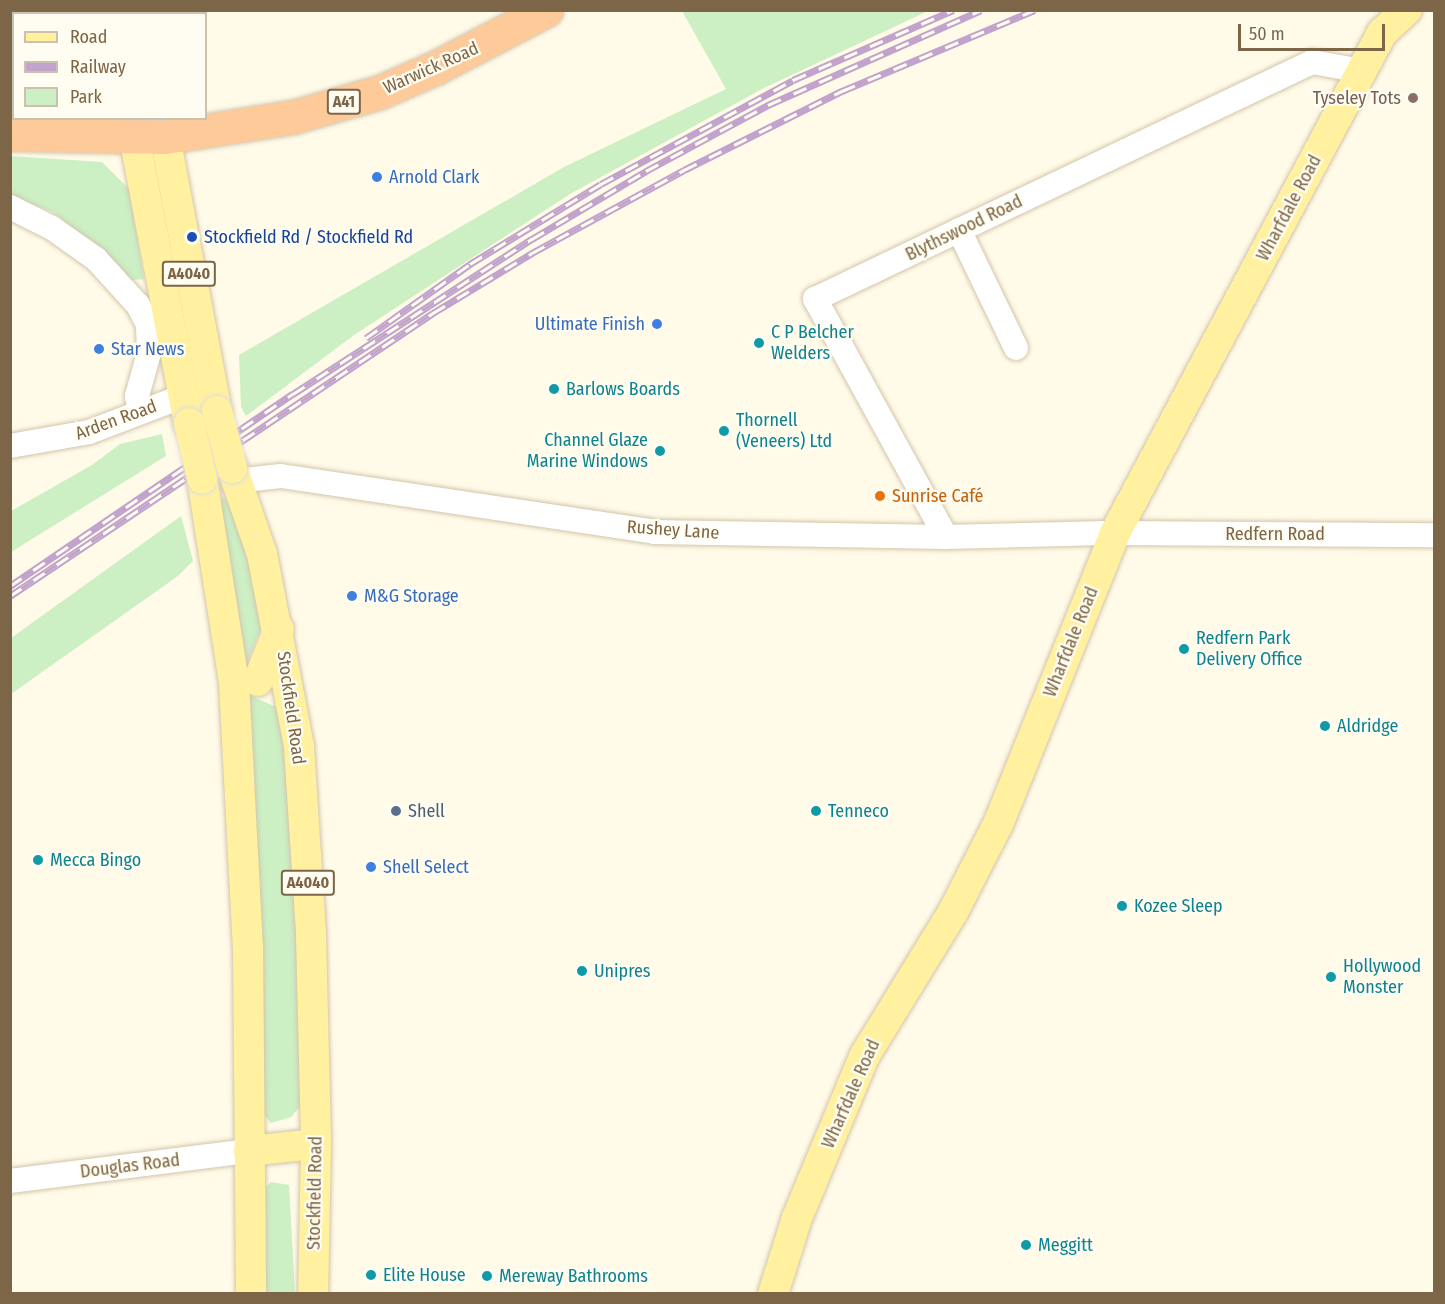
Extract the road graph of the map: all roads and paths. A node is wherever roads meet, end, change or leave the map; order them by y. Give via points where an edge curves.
1 (546, 10) edge
2 (1407, 10) edge
3 (1362, 71) junction
4 (15, 132) edge
5 (149, 136) junction
6 (10, 207) edge
7 (960, 230) junction
8 (1016, 348) dead end
9 (200, 404) junction
10 (140, 412) junction
11 (10, 446) edge
12 (233, 475) junction
13 (204, 485) junction
14 (1115, 533) junction
15 (1434, 534) edge
16 (946, 537) junction
17 (259, 681) junction
18 (316, 1144) junction
19 (249, 1150) junction
20 (10, 1181) edge
21 (251, 1293) edge
22 (313, 1293) edge
23 (773, 1293) edge

1 - 5 highway, Warwick Road / A41 via 380,92 248,126
2 - 3 main road, Wharfdale Road via 1382,33
3 - 7 street, Blythswood Road via 1312,62
3 - 14 main road, Wharfdale Road
4 - 5 highway, Warwick Road / A41
5 - 9 main road, Stockfield Road / A4040
6 - 10 street via 52,228 96,259 138,304 148,325 149,353 137,396
7 - 8 street
7 - 16 street, Blythswood Road via 815,299
9 - 10 street, Arden Road
9 - 12 main road, Stockfield Road / A4040, bridge
9 - 13 main road, Stockfield Road / A4040, bridge
10 - 11 street, Arden Road via 89,432
12 - 13 main road
12 - 16 street, Rushey Lane via 281,476 654,532
12 - 17 main road, Stockfield Road / A4040 via 262,554 279,629
13 - 17 main road, Stockfield Road / A4040
14 - 15 street, Redfern Road
14 - 16 street, Rushey Lane
14 - 23 main road, Wharfdale Road via 999,822 953,912 865,1055 797,1218
17 - 18 main road, Stockfield Road / A4040 via 299,747 311,935
17 - 19 main road, Stockfield Road / A4040 via 248,946
18 - 19 main road
18 - 22 main road, Stockfield Road / A4040
19 - 20 street, Douglas Road
19 - 21 main road, Stockfield Road / A4040

